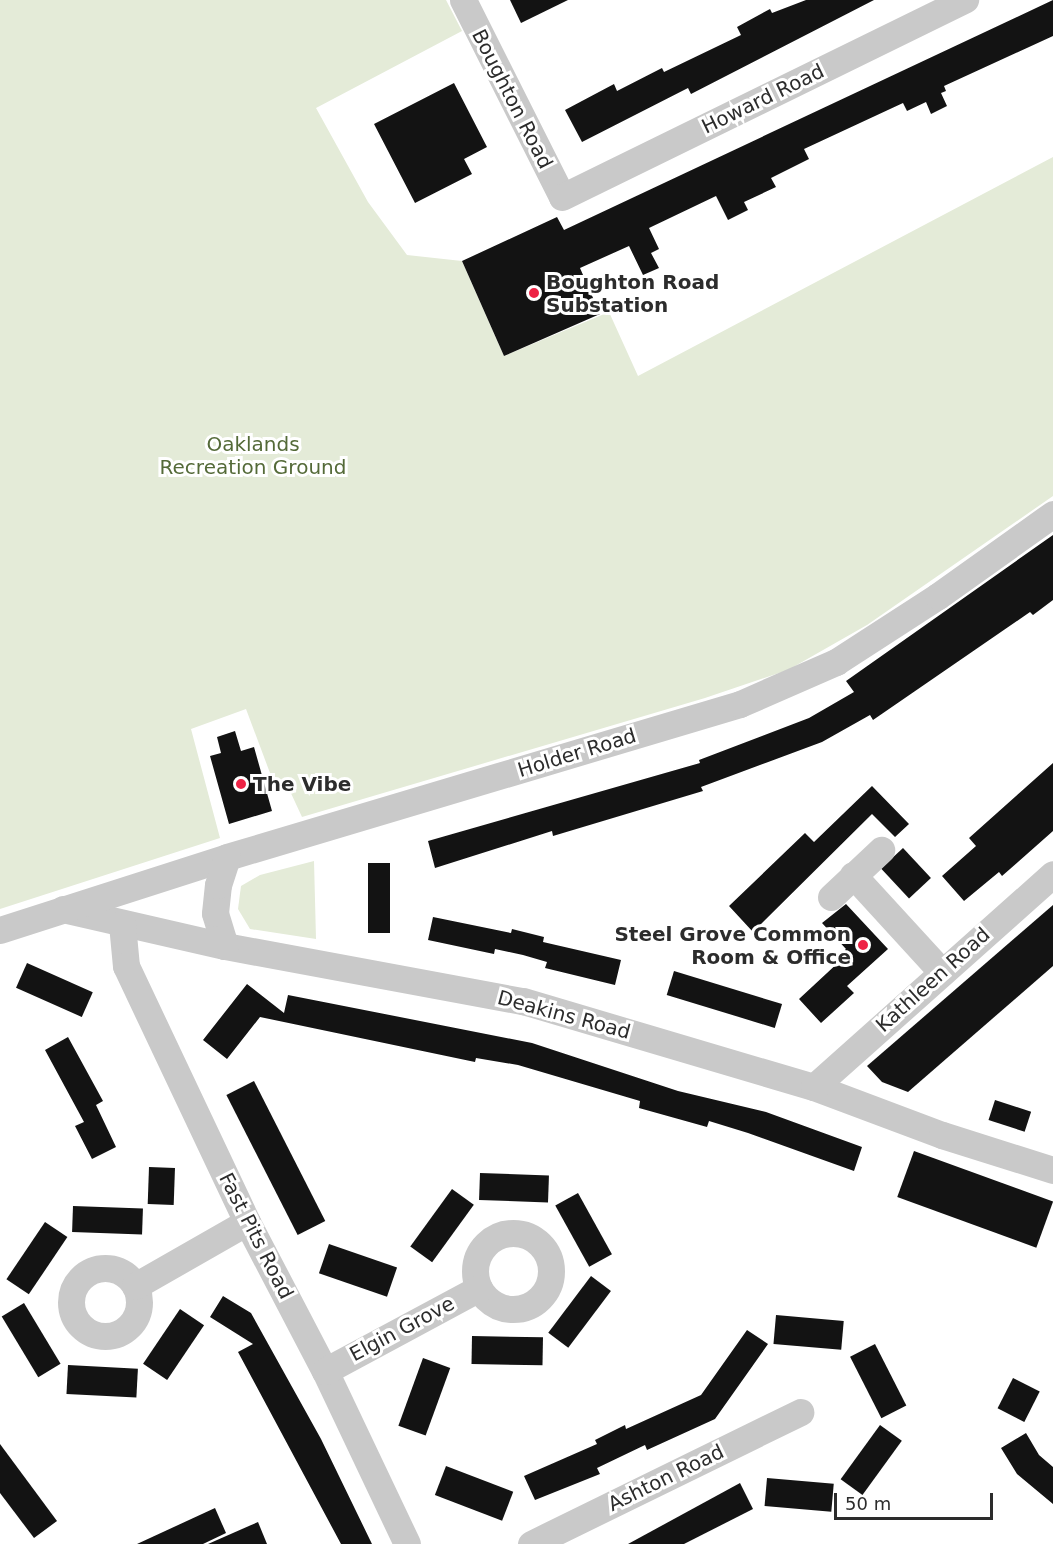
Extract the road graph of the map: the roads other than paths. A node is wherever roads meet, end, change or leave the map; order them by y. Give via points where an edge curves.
1 (463, 0) edge
2 (965, 0) edge
3 (562, 197) joint
4 (1053, 514) edge
5 (881, 850) dead end
6 (227, 857) junction
7 (1053, 874) edge
8 (853, 876) junction
9 (831, 897) dead end
10 (63, 909) junction
11 (122, 924) junction
12 (0, 930) edge
13 (225, 946) junction
14 (942, 972) junction
15 (814, 1087) junction
16 (1053, 1170) edge
17 (247, 1222) junction
18 (135, 1286) dead end
19 (479, 1288) dead end
20 (326, 1371) junction
21 (800, 1412) dead end
22 (407, 1544) edge
23 (531, 1544) edge

1 - 3 street, Boughton Road
2 - 3 street, Howard Road
4 - 6 street, Holder Road via 836,662 762,695
5 - 8 street
6 - 10 street, Holder Road
6 - 13 street via 215,913
7 - 14 street, Kathleen Road
8 - 9 street
8 - 14 street
10 - 11 street, Deakins Road
10 - 12 street, Holder Road
11 - 13 street, Deakins Road
11 - 17 street, Fast Pits Road via 126,966
13 - 15 street, Deakins Road via 523,1001
14 - 15 street, Kathleen Road
15 - 16 street, Deakins Road via 942,1135
17 - 18 street
17 - 20 street, Fast Pits Road
19 - 20 street, Elgin Grove
20 - 22 street, Fast Pits Road
21 - 23 street, Ashton Road

